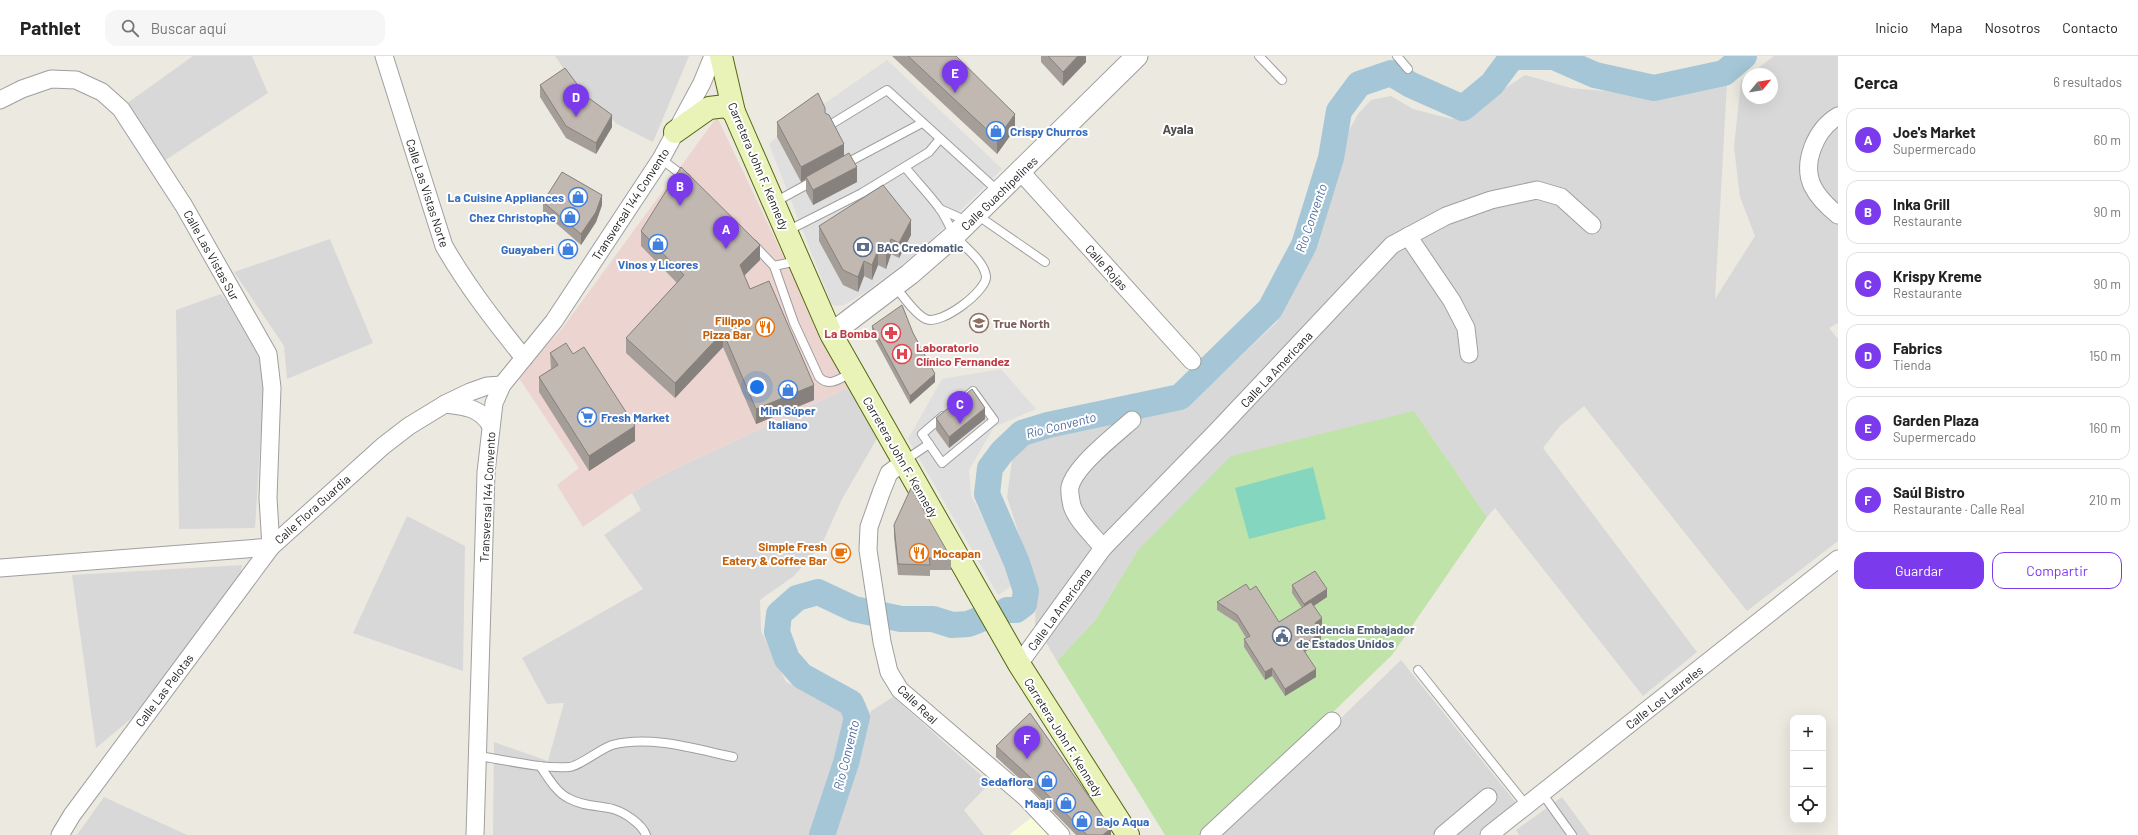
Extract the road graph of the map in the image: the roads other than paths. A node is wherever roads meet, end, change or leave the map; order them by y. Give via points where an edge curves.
1 (384, 56) edge
2 (713, 56) edge
3 (721, 56) edge
4 (1137, 56) edge
5 (1259, 56) edge
6 (1397, 56) edge
7 (1408, 68) dead end
8 (1282, 80) dead end
9 (0, 100) edge
10 (734, 112) junction
11 (1838, 116) edge
12 (922, 123) junction
13 (830, 125) edge
14 (675, 132) junction
15 (940, 140) junction
16 (661, 159) junction
17 (904, 167) junction
18 (838, 168) edge
19 (1021, 172) junction
20 (824, 176) edge
21 (692, 184) edge
22 (1000, 193) junction
23 (775, 202) junction
24 (940, 209) junction
25 (1838, 215) edge
26 (967, 224) junction
27 (1592, 225) dead end
28 (786, 231) junction
29 (1408, 236) junction
30 (749, 240) edge
31 (798, 261) junction
32 (1045, 262) dead end
33 (774, 266) junction
34 (895, 286) junction
35 (831, 334) junction
36 (1469, 354) dead end
37 (524, 358) junction
38 (1192, 362) dead end
39 (853, 372) junction
40 (502, 384) junction
41 (446, 404) junction
42 (1132, 420) dead end
43 (491, 426) junction
44 (929, 444) junction
45 (904, 462) junction
46 (271, 547) junction
47 (1103, 548) junction
48 (1838, 560) edge
49 (0, 568) edge
50 (1019, 664) junction
51 (1418, 670) dead end
52 (1332, 721) dead end
53 (478, 756) junction
54 (733, 757) dead end
55 (540, 766) junction
56 (1542, 793) junction
57 (1488, 797) dead end
58 (1526, 805) junction
59 (60, 835) edge
60 (475, 835) edge
61 (646, 835) edge
62 (1061, 835) edge
63 (1128, 835) edge
64 (1209, 835) edge
65 (1443, 835) edge
66 (1489, 835) edge
67 (1572, 835) edge

1 - 37 street, Calle Las Vistas Norte via 444,246
2 - 14 street, Transversal 144 Convento via 702,83
3 - 10 main road, Carretera John F. Kennedy
4 - 19 street, Calle Guachipelines
5 - 8 lane
6 - 7 lane
9 - 46 street, Calle Las Vistas Sur via 51,79 76,80 102,92 121,109 184,206 268,354 272,388 268,498
10 - 14 main road via 726,106 709,108
10 - 23 main road, Carretera John F. Kennedy
11 - 25 street via 1817,137 1809,160 1812,186 1824,205
12 - 13 lane via 887,90
12 - 15 lane
12 - 18 lane
14 - 16 street, Transversal 144 Convento
15 - 17 lane via 929,152
15 - 22 lane
16 - 21 lane
16 - 37 street, Transversal 144 Convento via 554,321
17 - 24 lane
17 - 28 lane via 862,193
19 - 22 street, Calle Guachipelines
19 - 38 street, Calle Rojas
20 - 23 lane
22 - 26 street, Calle Guachipelines
23 - 28 main road, Carretera John F. Kennedy
24 - 26 lane
24 - 26 lane
26 - 32 lane
26 - 34 street, Calle Guachipelines
26 - 34 lane via 986,277 968,301 937,320 926,320
27 - 29 street, Calle La Americana via 1561,197 1537,190 1491,200 1446,216
28 - 31 main road, Carretera John F. Kennedy
29 - 36 street via 1452,301 1466,328
29 - 47 street, Calle La Americana via 1392,245
30 - 33 lane
31 - 33 lane
31 - 35 main road, Carretera John F. Kennedy
33 - 39 lane via 794,323 819,377 828,383
34 - 35 street, Calle Guachipelines
35 - 39 main road, Carretera John F. Kennedy
37 - 40 street, Transversal 144 Convento
39 - 45 main road, Carretera John F. Kennedy
40 - 41 street, Calle Flora Guardia via 487,386
40 - 43 street, Transversal 144 Convento via 494,403
41 - 43 street via 477,410 487,418
41 - 46 street, Calle Flora Guardia via 409,426 383,446
42 - 47 street via 1096,452 1076,475 1069,488 1072,506
43 - 53 street, Transversal 144 Convento via 486,472
44 - 44 lane via 942,463 994,420 973,391 922,434
44 - 45 lane
45 - 50 main road, Carretera John F. Kennedy
45 - 62 street, Calle Real via 890,473 869,526 868,550 889,672 900,690 1025,797
46 - 49 street, Calle Flora Guardia
46 - 59 street, Calle Las Pelotas via 72,815
47 - 50 street, Calle La Americana
48 - 56 street, Calle Los Laureles
50 - 63 main road, Carretera John F. Kennedy
51 - 58 lane
52 - 64 street
53 - 55 lane
53 - 60 street, Transversal 144 Convento
54 - 55 lane via 682,746 633,741 599,751 571,767
55 - 61 lane via 567,798 596,808 613,809 628,817 644,830
56 - 58 street, Calle Los Laureles
56 - 67 lane
57 - 65 street
58 - 66 street, Calle Los Laureles

